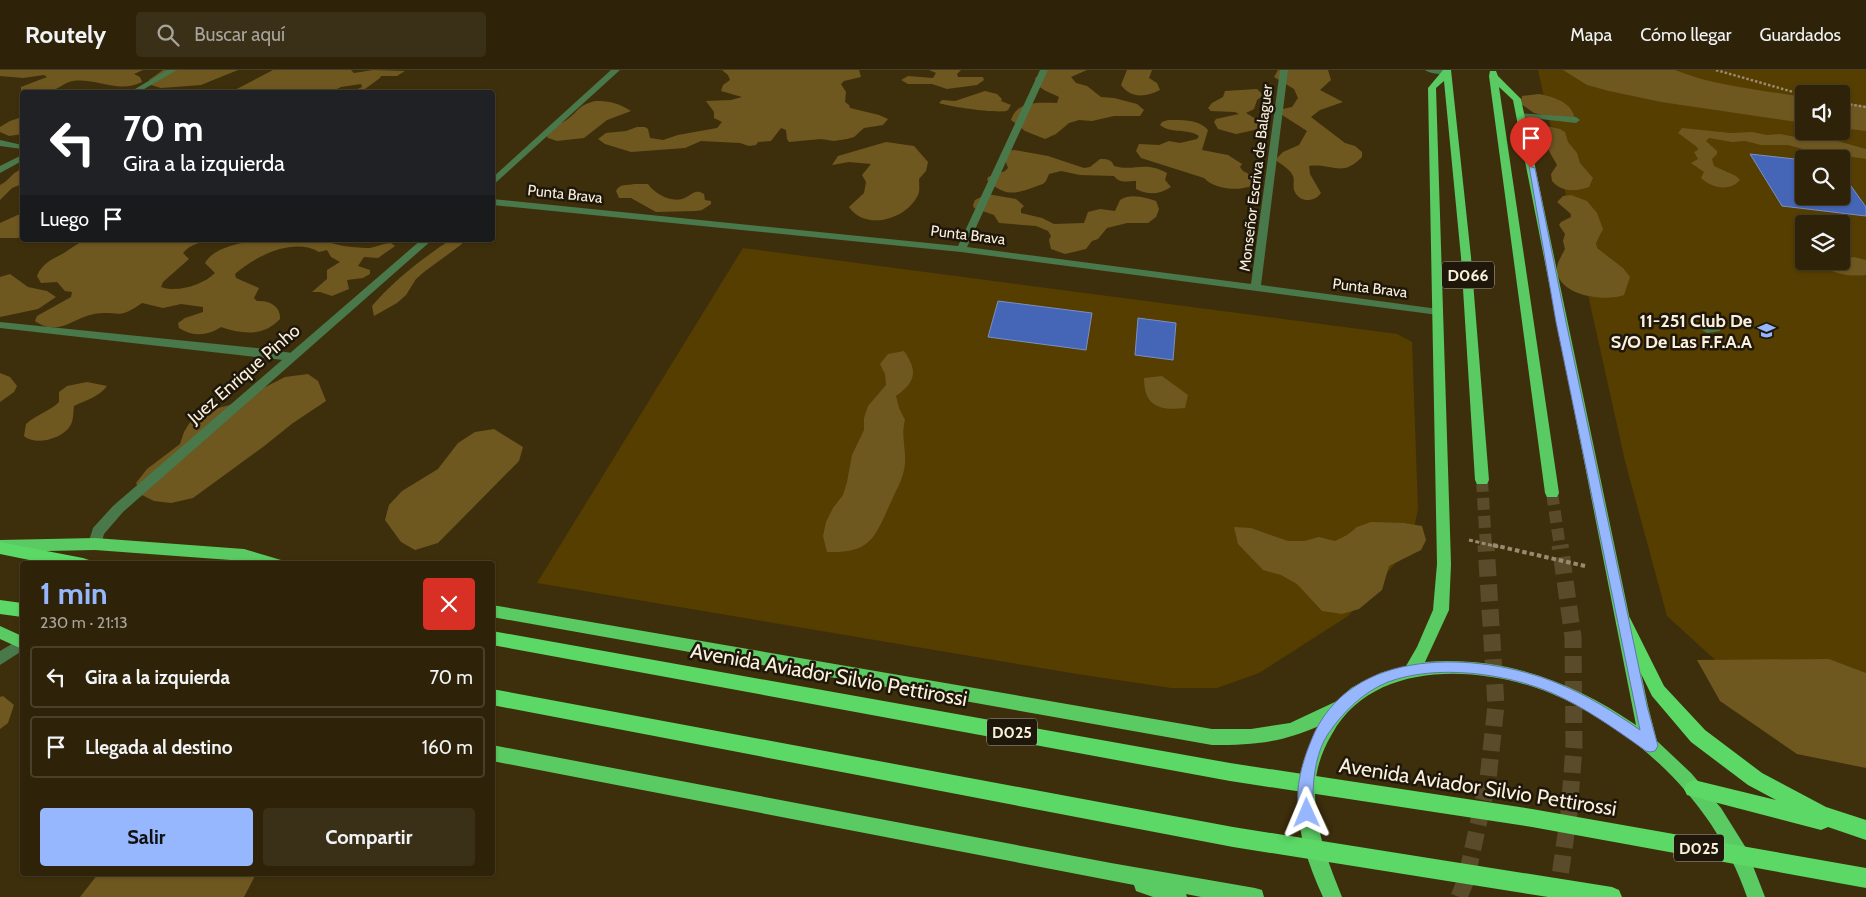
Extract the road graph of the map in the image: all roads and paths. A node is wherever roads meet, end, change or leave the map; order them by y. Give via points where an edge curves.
1 (173, 70) edge
2 (616, 70) edge
3 (1044, 70) edge
4 (1284, 70) edge
5 (1430, 70) edge
6 (1716, 70) edge
7 (1447, 71) edge
8 (1493, 73) edge
9 (138, 90) edge
10 (1795, 92) edge
11 (1850, 104) edge
12 (1866, 107) edge
13 (1521, 115) junction
14 (1576, 120) dead end
15 (0, 143) edge
16 (20, 147) edge
17 (20, 159) edge
18 (0, 170) edge
19 (495, 180) edge
20 (495, 202) edge
21 (425, 242) edge
22 (961, 249) junction
23 (1255, 289) junction
24 (1438, 312) junction
25 (0, 325) edge
26 (1719, 325) dead end
27 (1707, 330) dead end
28 (292, 357) junction
29 (1482, 480) tunnel mouth
30 (1552, 493) tunnel mouth
31 (1464, 539) dead end
32 (95, 544) junction
33 (0, 547) edge
34 (68, 561) edge
35 (265, 561) edge
36 (1588, 566) dead end
37 (0, 607) edge
38 (20, 610) edge
39 (495, 612) edge
40 (1624, 623) junction
41 (0, 632) edge
42 (495, 639) edge
43 (20, 643) edge
44 (20, 645) edge
45 (0, 659) edge
46 (1412, 670) junction
47 (495, 698) edge
48 (1339, 708) junction
49 (1650, 746) junction
50 (495, 754) edge
51 (1694, 788) junction
52 (1866, 831) edge
53 (1111, 872) junction
54 (1866, 878) edge
55 (1178, 897) edge
56 (1254, 897) edge
57 (1333, 897) edge
58 (1612, 897) edge
59 (1756, 897) edge

1 - 9 street
2 - 19 street
3 - 22 street
4 - 23 street, Monseñor Escriva de Balaguer
5 - 7 street
6 - 10 path
7 - 24 highway via 1432,88
7 - 29 highway, D066 via 1466,257
8 - 13 highway via 1517,99
8 - 30 highway, D066
11 - 12 path
13 - 14 street
13 - 40 highway
15 - 16 street
17 - 18 street
20 - 22 street, Punta Brava
21 - 28 street, Juez Enrique Pinho
22 - 23 street, Punta Brava
23 - 24 street, Punta Brava
24 - 46 highway via 1444,564 1441,610
25 - 28 street
26 - 27 street via 1716,329
28 - 32 street, Juez Enrique Pinho via 118,508 98,532
31 - 36 path
32 - 33 highway
32 - 35 highway via 244,555
33 - 34 highway
37 - 38 highway
39 - 48 highway via 1212,737 1251,737 1292,730
40 - 49 highway
40 - 52 highway via 1658,691 1698,736 1755,779 1821,815
41 - 43 highway
42 - 54 highway, Avenida Aviador Silvio Pettirossi / D025 via 1230,772 1532,818
44 - 45 street
46 - 48 highway via 1384,678 1359,691
46 - 49 highway via 1456,666 1504,673 1554,688 1603,713
47 - 58 highway via 1233,837
48 - 57 highway via 1321,732 1315,747 1306,795 1308,831 1320,871
49 - 51 highway
50 - 53 highway
51 - 52 highway
51 - 59 highway via 1726,829
53 - 55 highway
53 - 56 highway

